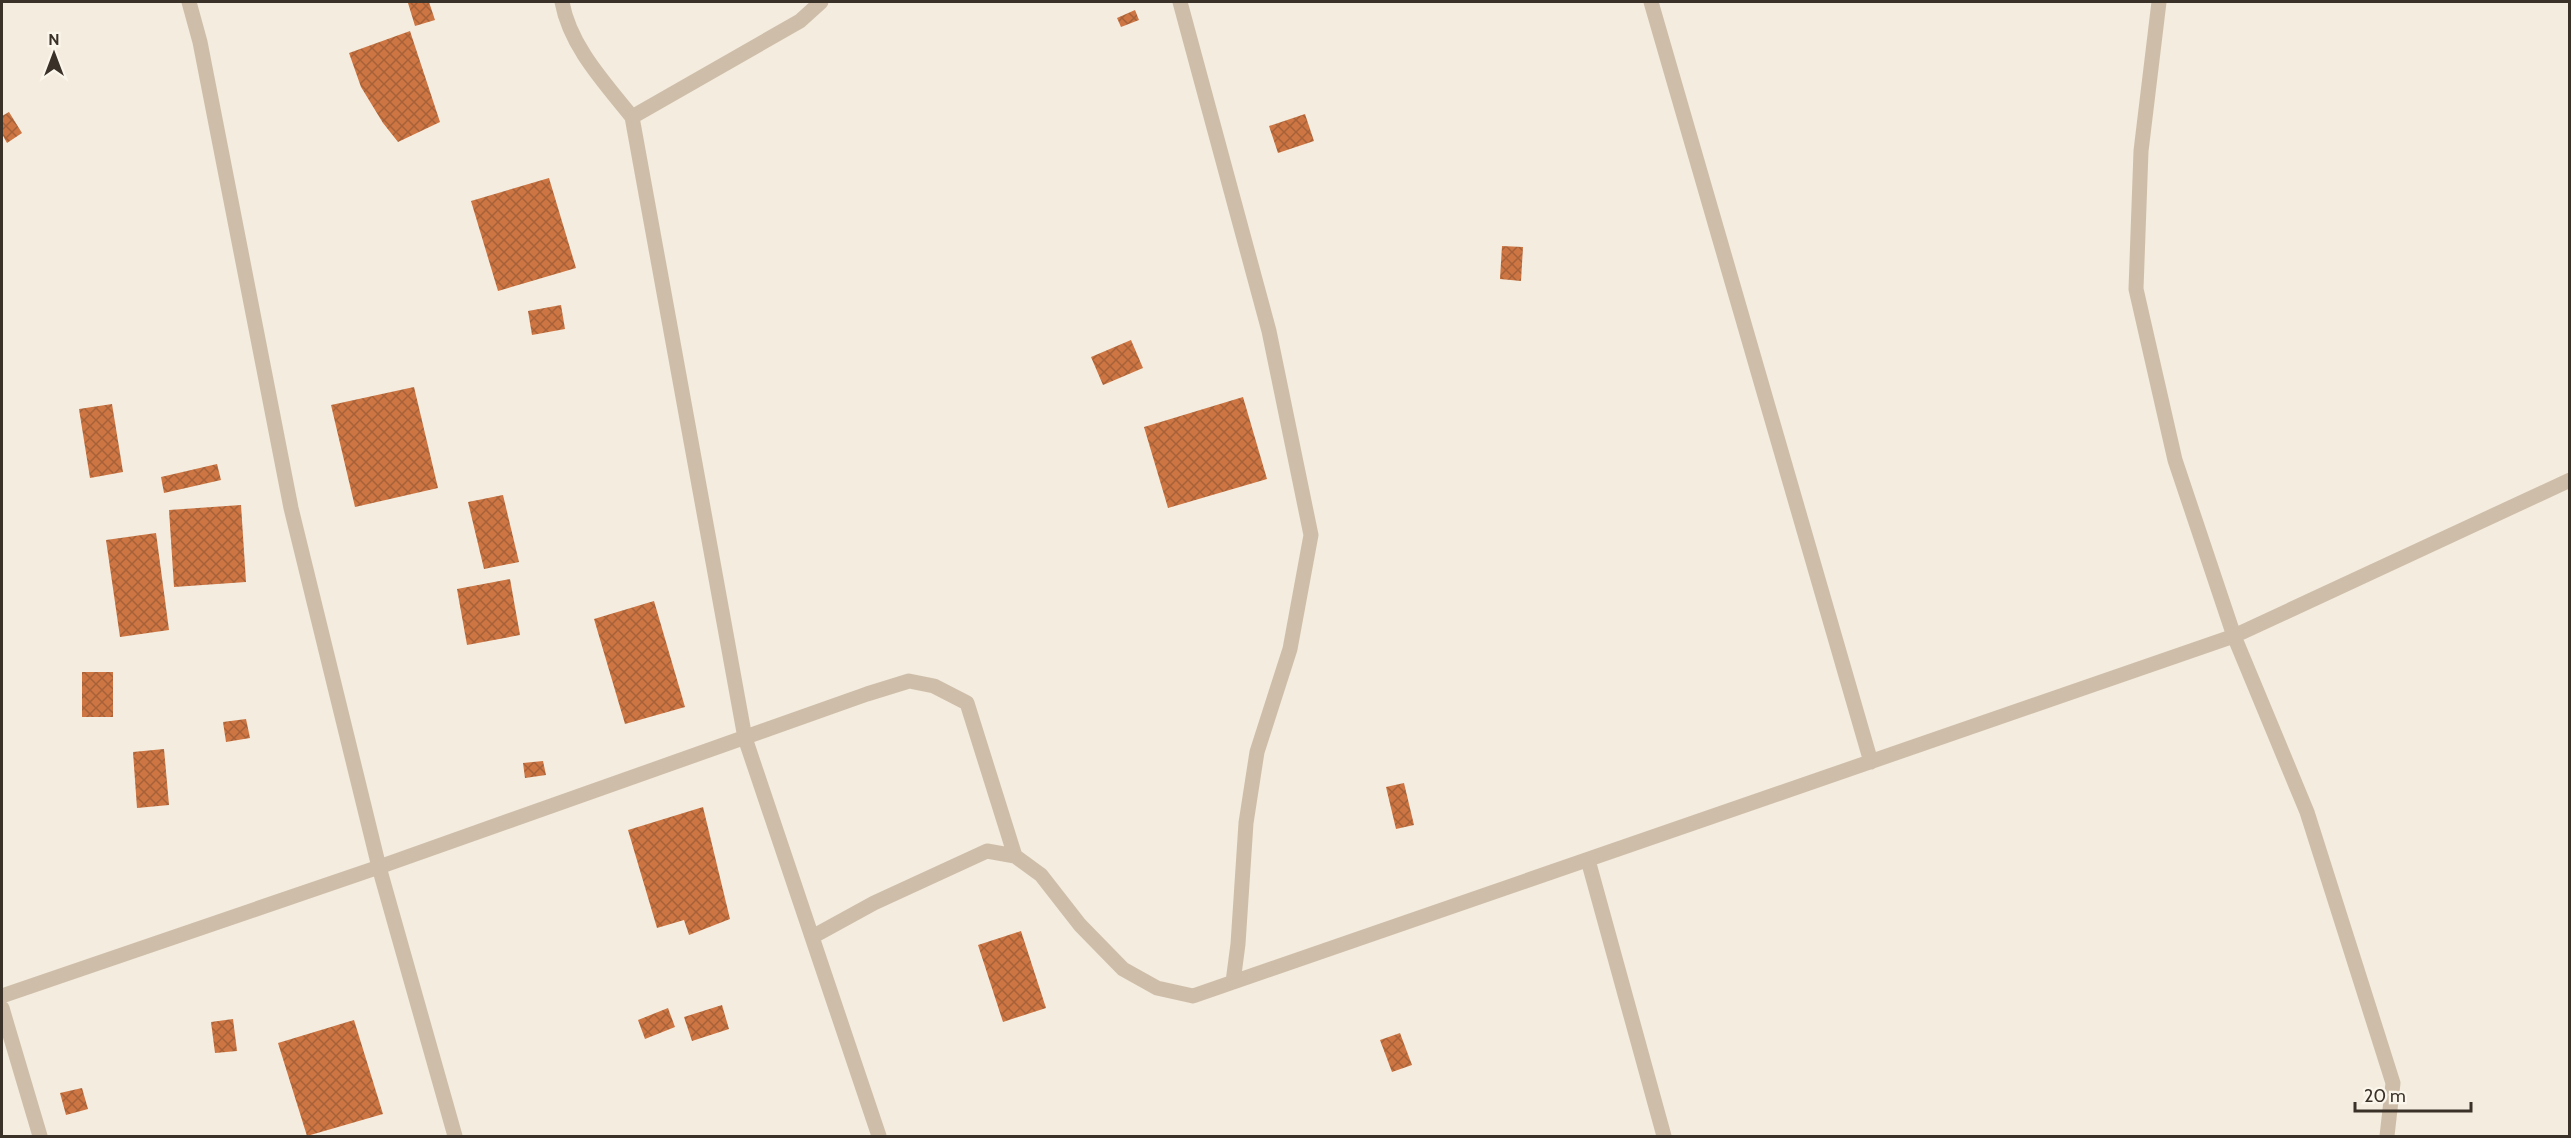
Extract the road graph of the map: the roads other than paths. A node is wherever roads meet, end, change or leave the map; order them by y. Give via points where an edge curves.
1 (189, 2) edge
2 (562, 2) edge
3 (821, 2) edge
4 (1180, 2) edge
5 (1651, 2) edge
6 (2159, 2) edge
7 (632, 117) junction
8 (2570, 480) edge
9 (2234, 636) junction
10 (745, 738) junction
11 (1871, 762) junction
12 (1015, 856) junction
13 (1588, 860) junction
14 (379, 867) junction
15 (813, 937) junction
16 (1233, 982) junction
17 (2, 996) edge
18 (2, 1008) edge
19 (40, 1137) edge
20 (455, 1137) edge
21 (879, 1137) edge
22 (1664, 1137) edge
23 (2387, 1137) edge

1 - 14 street via 291,508
2 - 7 street via 566,21 593,68
3 - 7 street via 800,21
4 - 16 street via 1269,331 1311,535 1290,649 1257,752 1246,824
5 - 11 street
6 - 9 street via 2141,151 2136,290 2175,460
7 - 10 street
8 - 9 street
9 - 11 street
9 - 23 street via 2307,812 2393,1083
10 - 12 street via 909,681 934,686 967,704
10 - 14 street
10 - 15 street
11 - 13 street
12 - 15 street via 987,851 874,903
12 - 16 street via 1041,875 1080,925 1123,969 1157,988 1193,996
13 - 16 street
13 - 22 street
14 - 17 street
14 - 20 street
15 - 21 street
18 - 19 street

